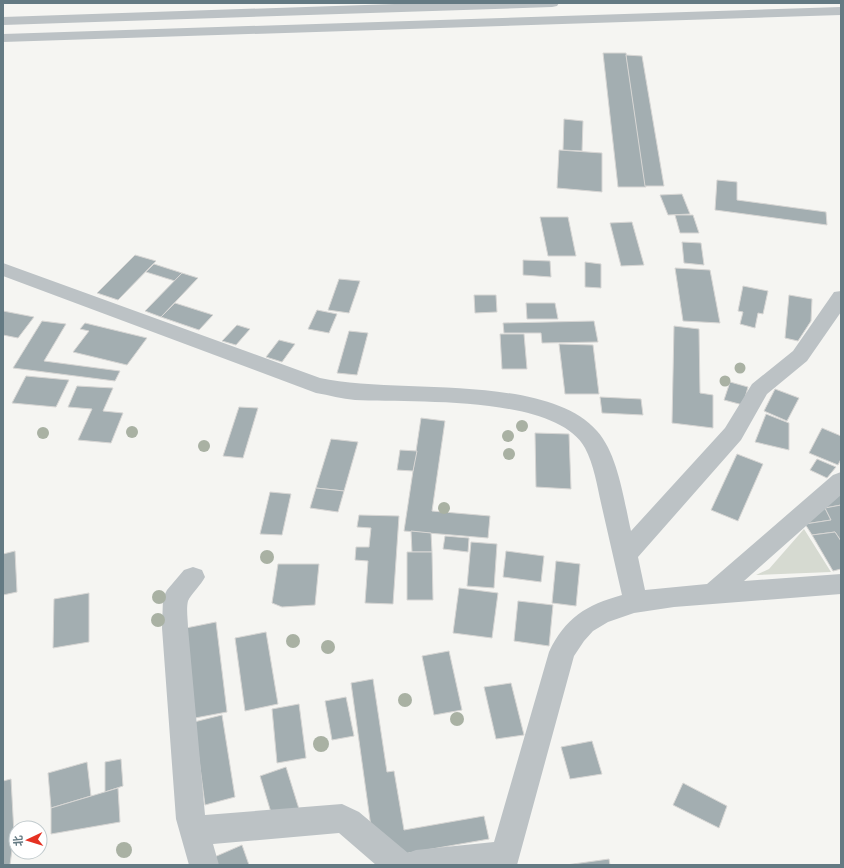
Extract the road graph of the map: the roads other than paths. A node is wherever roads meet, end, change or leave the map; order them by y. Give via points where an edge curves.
1 (552, 3) edge
2 (841, 11) edge
3 (3, 21) edge
4 (3, 38) edge
5 (3, 269) edge
6 (841, 297) edge
7 (841, 481) edge
8 (625, 554) junction
9 (193, 577) dead end
10 (841, 584) edge
11 (714, 594) junction
12 (636, 603) junction
13 (194, 831) junction
14 (504, 861) edge
15 (204, 865) edge
16 (400, 865) edge
17 (416, 865) edge

1 - 3 street
2 - 4 street
5 - 8 street via 316,385 353,392 490,398 544,408 577,424 590,437 607,478
6 - 8 street via 800,356 759,389 733,434
7 - 11 street
8 - 12 street
9 - 13 street via 176,598 174,628 188,794
10 - 11 street
11 - 12 street via 667,597
12 - 14 street via 613,609 583,624 562,652
13 - 15 street
13 - 16 street via 342,818
14 - 17 street

